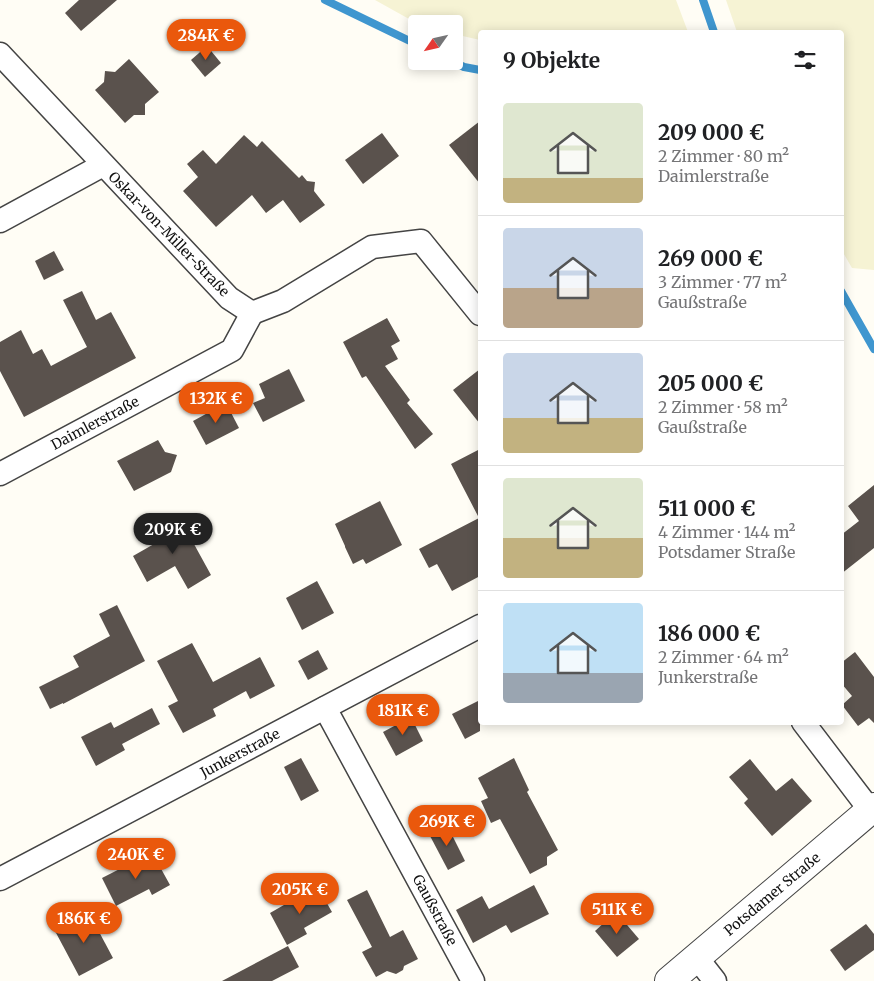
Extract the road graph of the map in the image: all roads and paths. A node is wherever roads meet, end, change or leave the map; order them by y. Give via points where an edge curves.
1 (0, 54) edge
2 (103, 165) junction
3 (0, 220) edge
4 (478, 312) edge
5 (252, 313) junction
6 (0, 474) edge
7 (478, 627) edge
8 (325, 708) junction
9 (805, 725) edge
10 (872, 808) edge
11 (0, 879) edge
12 (697, 958) junction
13 (473, 981) edge
14 (669, 981) edge
15 (715, 981) edge

1 - 2 street, Oskar-von-Miller-Straße
2 - 3 street, Oskar-von-Miller-Straße
2 - 5 street, Oskar-von-Miller-Straße via 229,298
4 - 5 street via 421,242 372,247 283,301
5 - 6 street, Daimlerstraße via 232,350
7 - 8 street, Junkerstraße
8 - 11 street, Junkerstraße
8 - 13 street, Gaußstraße
9 - 10 street
10 - 12 street, Potsdamer Straße
12 - 14 street, Potsdamer Straße
12 - 15 street

